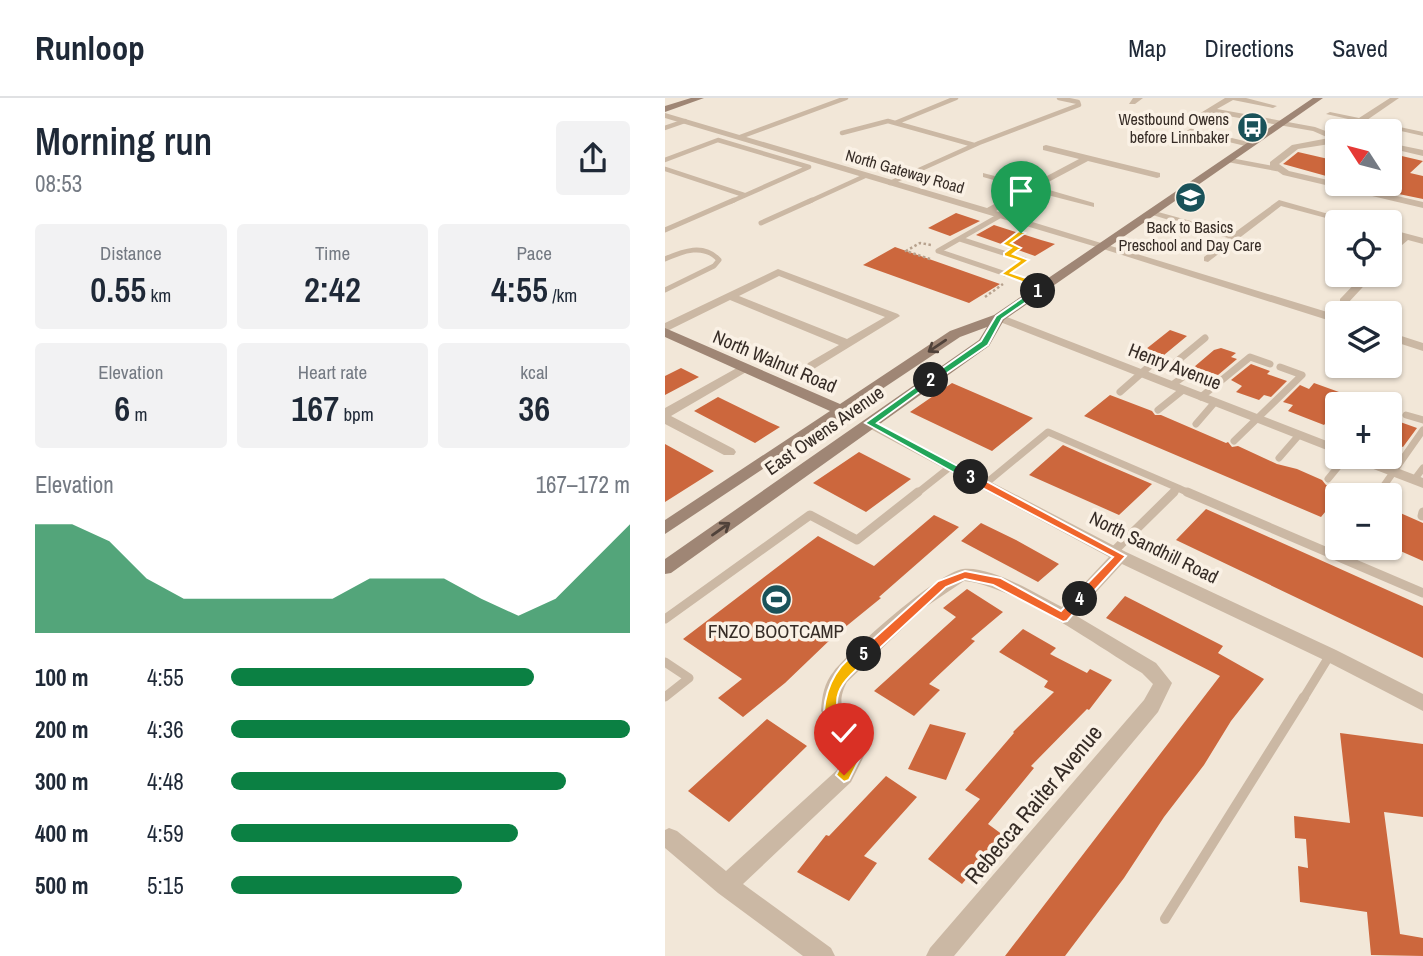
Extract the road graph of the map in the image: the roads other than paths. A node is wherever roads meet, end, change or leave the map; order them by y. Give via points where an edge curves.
1 (700, 98) edge
2 (846, 98) edge
3 (956, 98) edge
4 (1059, 98) edge
5 (1232, 98) edge
6 (1319, 98) edge
7 (1395, 98) edge
8 (1273, 106) dead end
9 (665, 109) edge
10 (1209, 110) junction
11 (1331, 114) dead end
12 (665, 115) edge
13 (1198, 117) dead end
14 (1352, 119) edge
15 (1364, 119) edge
16 (685, 121) junction
17 (895, 123) junction
18 (1280, 125) junction
19 (665, 128) edge
20 (1402, 130) edge
21 (842, 133) dead end
22 (1423, 134) edge
23 (1325, 136) edge
24 (740, 137) junction
25 (1325, 137) edge
26 (1222, 138) junction
27 (1325, 140) edge
28 (974, 145) junction
29 (1251, 145) junction
30 (1046, 148) dead end
31 (1402, 148) edge
32 (1423, 153) edge
33 (1086, 158) junction
34 (665, 160) edge
35 (1229, 160) junction
36 (1275, 167) junction
37 (665, 169) edge
38 (986, 175) dead end
39 (1157, 175) dead end
40 (865, 176) junction
41 (890, 183) junction
42 (1030, 188) junction
43 (744, 195) junction
44 (1091, 205) dead end
45 (1423, 205) edge
46 (988, 211) junction
47 (1151, 213) junction
48 (1001, 215) junction
49 (1325, 215) edge
50 (665, 223) edge
51 (761, 223) dead end
52 (673, 226) junction
53 (665, 229) edge
54 (1402, 235) edge
55 (1406, 236) junction
56 (1237, 237) junction
57 (960, 239) junction
58 (1402, 240) edge
59 (1423, 241) edge
60 (1104, 246) junction
61 (665, 259) edge
62 (1207, 259) dead end
63 (1005, 274) junction
64 (1044, 287) junction
65 (1357, 287) edge
66 (665, 290) edge
67 (730, 296) junction
68 (1344, 301) dead end
69 (1325, 315) edge
70 (999, 318) junction
71 (665, 330) edge
72 (1205, 338) dead end
73 (1402, 340) edge
74 (848, 344) junction
75 (1423, 347) edge
76 (1270, 364) dead end
77 (812, 366) dead end
78 (1170, 367) junction
79 (1280, 367) dead end
80 (744, 368) junction
81 (1140, 373) junction
82 (1178, 387) junction
83 (1120, 392) dead end
84 (1202, 397) junction
85 (1216, 402) junction
86 (841, 410) junction
87 (1158, 410) dead end
88 (1406, 415) dead end
89 (665, 416) edge
90 (1256, 419) junction
91 (1423, 420) edge
92 (870, 423) junction
93 (1196, 424) dead end
94 (1423, 430) edge
95 (1299, 435) junction
96 (1234, 441) dead end
97 (1325, 445) edge
98 (729, 452) dead end
99 (1279, 458) dead end
100 (950, 467) junction
101 (1336, 469) edge
102 (1386, 469) edge
103 (1394, 472) junction
104 (1420, 477) edge
105 (1328, 479) dead end
106 (1386, 483) edge
107 (985, 484) junction
108 (1178, 488) junction
109 (665, 528) edge
110 (1117, 554) junction
111 (665, 568) edge
112 (1423, 593) edge
113 (1063, 617) junction
114 (665, 620) edge
115 (1330, 655) junction
116 (665, 662) edge
117 (665, 697) edge
118 (1423, 703) edge
119 (669, 838) dead end
120 (726, 885) junction
121 (1165, 919) dead end
122 (823, 956) edge
123 (938, 956) edge

1 - 9 main road
2 - 24 lane
3 - 17 lane
4 - 28 lane via 1079,105
5 - 8 street
5 - 10 street
6 - 18 main road, East Owens Avenue
7 - 15 street
10 - 13 street
10 - 18 street
11 - 14 street
12 - 16 street, North Gateway Road
16 - 19 lane
16 - 24 street, North Gateway Road
17 - 21 lane via 874,123
17 - 28 lane
18 - 23 street
18 - 25 street
18 - 29 main road, East Owens Avenue
20 - 22 street
24 - 40 street, North Gateway Road
26 - 26 lane via 1191,131 1183,136 1214,143
26 - 29 lane
27 - 36 street via 1295,147
28 - 41 lane
29 - 35 main road, East Owens Avenue
30 - 33 street
31 - 32 street
33 - 39 street
33 - 42 street
34 - 43 lane via 718,140 809,167
35 - 36 lane
35 - 47 main road, East Owens Avenue
36 - 45 street
37 - 43 lane
38 - 42 street
40 - 41 street, North Gateway Road
40 - 51 lane
41 - 46 street, North Gateway Road
42 - 44 street
42 - 46 street
43 - 52 lane
46 - 48 street, North Gateway Road
47 - 56 street
47 - 60 main road, East Owens Avenue
48 - 57 lane
48 - 60 street, North Gateway Road
49 - 56 street via 1279,203
50 - 52 lane
52 - 53 lane
54 - 55 street
55 - 58 street
55 - 59 street
56 - 62 street
57 - 63 lane via 1025,260
57 - 63 lane via 938,251
60 - 64 main road, East Owens Avenue
60 - 69 street, North Gateway Road
61 - 66 lane via 698,249 719,260
63 - 64 lane
64 - 70 main road, East Owens Avenue
65 - 68 street
67 - 71 street
67 - 74 street
67 - 74 street via 778,272 894,316
70 - 81 street, Henry Avenue
70 -> 86 main road, East Owens Avenue via 955,334
70 - 92 main road, East Owens Avenue via 984,343
71 - 80 main road, North Walnut Road
72 - 78 lane
73 - 75 street
74 - 77 street
76 - 84 lane via 1250,357
78 - 81 lane via 1153,363
78 - 82 lane via 1183,377
79 - 90 lane via 1303,375
80 - 86 main road, North Walnut Road
80 - 89 street
81 - 82 street, Henry Avenue
81 - 83 lane
82 - 84 street, Henry Avenue
82 - 87 lane
84 - 85 street, Henry Avenue
85 - 90 street, Henry Avenue
85 - 93 lane
86 - 92 main road, North Walnut Road
86 - 109 main road, East Owens Avenue
88 - 91 lane
89 - 98 street
90 - 95 street, Henry Avenue
90 - 96 lane
92 - 100 street, North Sandhill Road
111 -> 92 main road, East Owens Avenue
94 - 103 lane
95 - 97 street, Henry Avenue
95 - 99 lane
100 - 107 street, North Sandhill Road
100 - 114 lane via 857,540 810,515
101 - 105 lane
102 - 103 street
103 - 104 street
103 - 106 lane
107 - 108 lane via 1048,432
107 - 110 street, North Sandhill Road
108 - 110 lane
108 - 112 lane
110 - 113 street
110 - 115 street, North Sandhill Road
113 - 120 street via 981,577 965,575 942,584 839,677 831,711 859,746 844,775
113 - 123 street, Rebecca Raiter Avenue via 1149,668 1163,683 1151,706
115 - 118 street, North Sandhill Road
115 - 121 lane
116 - 117 lane via 689,678
119 - 120 street
120 - 122 street

